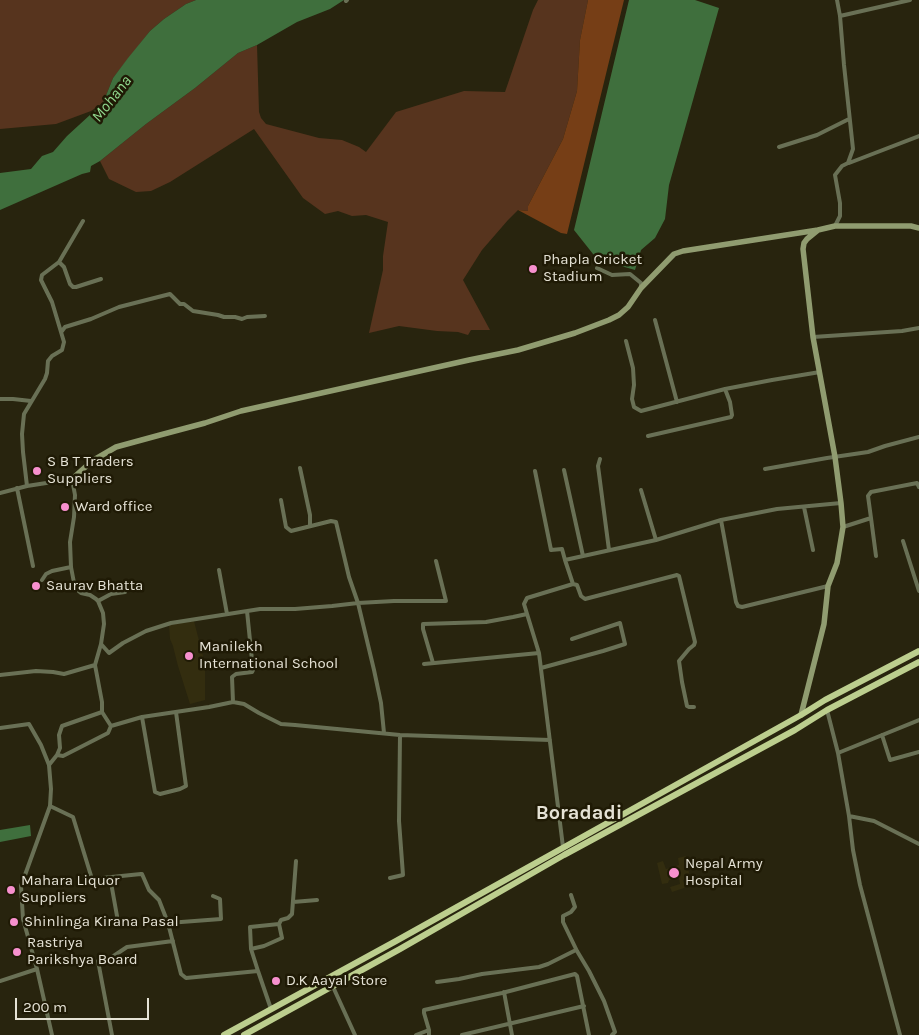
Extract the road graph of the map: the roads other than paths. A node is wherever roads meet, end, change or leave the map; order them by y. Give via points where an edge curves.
1 (837, 0) edge
2 (910, 0) edge
3 (840, 16) junction
4 (850, 120) junction
5 (919, 136) edge
6 (780, 147) dead end
7 (848, 163) junction
8 (83, 221) dead end
9 (835, 226) junction
10 (919, 228) edge
11 (818, 230) junction
12 (59, 262) junction
13 (597, 268) dead end
14 (100, 279) dead end
15 (641, 288) junction
16 (266, 316) dead end
17 (655, 320) dead end
18 (919, 328) edge
19 (62, 331) junction
20 (813, 337) junction
21 (626, 341) dead end
22 (820, 372) junction
23 (725, 389) junction
24 (0, 398) edge
25 (31, 401) junction
26 (677, 402) junction
27 (648, 436) dead end
28 (919, 437) edge
29 (835, 457) junction
30 (600, 459) dead end
31 (300, 468) dead end
32 (766, 469) dead end
33 (564, 470) dead end
34 (536, 471) dead end
35 (72, 479) junction
36 (27, 486) junction
37 (919, 487) edge
38 (17, 488) junction
39 (641, 490) dead end
40 (0, 492) edge
41 (281, 500) dead end
42 (841, 503) junction
43 (804, 507) junction
44 (871, 518) junction
45 (721, 520) junction
46 (310, 526) junction
47 (843, 527) junction
48 (656, 540) junction
49 (903, 541) dead end
50 (609, 550) junction
51 (813, 550) dead end
52 (583, 556) junction
53 (876, 556) dead end
54 (565, 560) junction
55 (436, 561) dead end
56 (33, 566) dead end
57 (71, 567) junction
58 (219, 570) dead end
59 (42, 580) dead end
60 (573, 584) junction
61 (828, 586) junction
62 (919, 591) edge
63 (124, 592) dead end
64 (98, 601) junction
65 (358, 603) junction
66 (247, 611) junction
67 (227, 614) junction
68 (527, 614) junction
69 (572, 639) dead end
70 (101, 644) junction
71 (919, 651) edge
72 (539, 653) junction
73 (919, 662) edge
74 (433, 663) junction
75 (424, 664) dead end
76 (95, 665) junction
77 (541, 668) junction
78 (0, 676) edge
79 (233, 702) junction
80 (694, 707) dead end
81 (827, 710) junction
82 (102, 712) junction
83 (176, 712) junction
84 (801, 715) junction
85 (142, 717) junction
86 (919, 720) edge
87 (111, 726) junction
88 (0, 728) edge
89 (384, 734) junction
90 (400, 735) junction
91 (882, 735) junction
92 (550, 740) junction
93 (919, 752) edge
94 (838, 753) junction
95 (57, 755) junction
96 (49, 765) junction
97 (50, 806) junction
98 (849, 816) junction
99 (919, 844) edge
100 (563, 848) junction
101 (296, 861) dead end
102 (110, 877) junction
103 (390, 878) dead end
104 (571, 895) dead end
105 (213, 896) dead end
106 (317, 900) dead end
107 (293, 902) junction
108 (117, 916) dead end
109 (168, 923) junction
110 (279, 924) junction
111 (172, 941) junction
112 (251, 949) junction
113 (576, 950) junction
114 (37, 969) junction
115 (258, 971) junction
116 (328, 977) junction
117 (0, 980) edge
118 (437, 982) dead end
119 (333, 986) junction
120 (504, 992) junction
121 (584, 1006) junction
122 (271, 1009) junction
123 (510, 1024) junction
124 (429, 1033) edge
125 (52, 1035) edge
126 (112, 1035) edge
127 (224, 1035) edge
128 (244, 1035) edge
129 (355, 1035) edge
130 (416, 1035) edge
131 (462, 1035) edge
132 (512, 1035) edge
133 (589, 1035) edge
134 (612, 1035) edge
135 (900, 1035) edge

1 - 3 street
2 - 3 street
3 - 4 street
4 - 6 street
4 - 7 street via 853,149
5 - 7 street
7 - 9 street via 835,175 840,216
8 - 12 street
9 - 10 main road
9 - 11 main road
11 - 15 main road via 683,251 674,254
11 - 20 main road via 807,239 803,249
12 - 14 street via 73,287
12 - 19 street via 42,275 41,280
13 - 15 street via 612,275 630,274 641,283
15 - 35 main road via 619,315 575,334 518,350 241,411 116,447 92,460
16 - 19 street via 242,319 194,311 170,294 119,307 65,327
17 - 26 street
18 - 20 street
19 - 25 street via 62,350 48,361 46,379
20 - 22 main road
21 - 26 street via 633,368 634,407 641,411
22 - 23 street
22 - 29 main road
23 - 26 street
23 - 27 street via 731,417
24 - 25 street
25 - 36 street via 24,414 22,434
28 - 29 street via 868,452
29 - 32 street
29 - 42 main road
30 - 50 street via 598,466
31 - 46 street
33 - 52 street
34 - 54 street via 551,550 562,550
35 - 36 street
35 - 57 street via 75,495
36 - 38 street
37 - 44 street via 916,483 869,493
38 - 40 street
38 - 56 street
39 - 48 street
41 - 46 street via 286,527 291,531
42 - 43 street
42 - 47 main road
43 - 45 street
43 - 51 street
44 - 47 street
44 - 53 street
45 - 48 street
45 - 61 street via 738,606
46 - 65 street via 336,522
47 - 61 main road via 837,562
48 - 50 street
49 - 62 street
50 - 52 street
52 - 54 street
54 - 60 street
55 - 65 street via 446,601
57 - 59 street via 52,570
57 - 64 street via 75,588
58 - 67 street
60 - 68 street via 527,598 524,604
60 - 80 street via 577,585 584,599 679,576 695,642 679,660 687,706
61 - 84 main road via 824,624
63 - 64 street
64 - 70 street via 104,624
65 - 66 street
65 - 89 street via 381,703
66 - 67 street
66 - 79 street via 253,670 232,677
67 - 70 street via 171,623 146,631 109,653
68 - 72 street
68 - 74 street via 486,622 423,624
69 - 77 street via 620,624 625,644
70 - 76 street
71 - 84 highway
72 - 74 street
72 - 77 street
73 - 81 highway
74 - 75 street
76 - 78 street via 64,674 36,671
76 - 82 street
77 - 92 street
79 - 83 street
79 - 89 street via 244,704 280,724
81 - 94 street
81 - 119 highway
82 - 87 street
82 - 95 street via 62,726
83 - 85 street
83 - 85 street via 186,786 160,794 155,792
84 - 100 highway
85 - 87 street
86 - 91 street
87 - 95 street via 108,733 63,756
88 - 96 street via 29,724
89 - 90 street
90 - 92 street
90 - 103 street via 399,821 404,875
91 - 93 street via 890,760
91 - 94 street
92 - 100 street
94 - 98 street
95 - 96 street
96 - 97 street
97 - 102 street via 73,817 92,879
97 - 114 street via 21,886 24,919
98 - 99 street via 874,820
98 - 135 street via 860,886
100 - 116 highway
101 - 107 street
102 - 108 street
102 - 109 street via 141,874 149,890 159,900
104 - 113 street via 575,907 563,916 562,922
105 - 109 street via 220,899 221,919
106 - 107 street
107 - 110 street via 292,916
109 - 111 street
110 - 112 street via 282,938
110 - 112 street via 250,927
111 - 115 street via 180,974 186,978
111 - 126 street via 127,946 112,957 98,961
112 - 115 street
113 - 118 street via 539,967
113 - 134 street via 604,1001 616,1032
114 - 117 street
114 - 125 street
115 - 122 street
116 - 119 street
116 - 122 highway
119 - 128 highway
119 - 129 street
120 - 121 street via 575,974
120 - 123 street
120 - 124 street via 424,1010
121 - 123 street
121 - 133 street
122 - 127 highway
123 - 131 street
123 - 132 street
124 - 130 street

